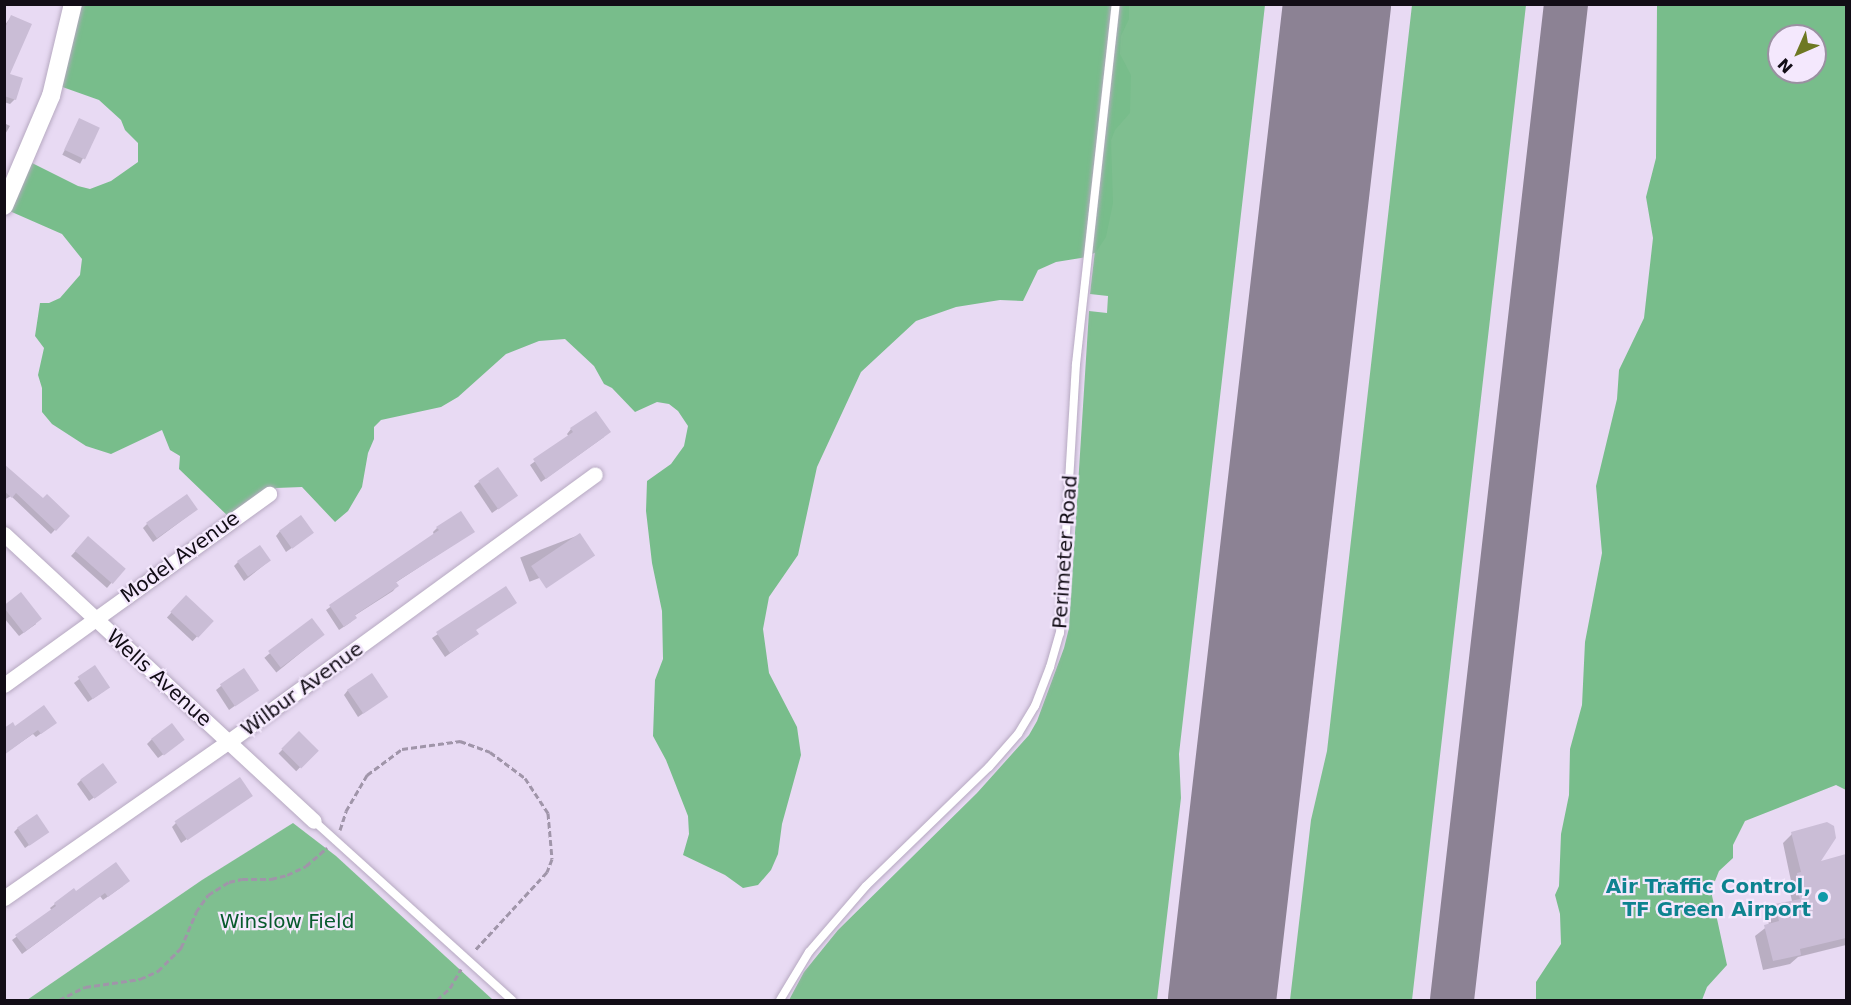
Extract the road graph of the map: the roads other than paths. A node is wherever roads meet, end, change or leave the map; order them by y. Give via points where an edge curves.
1 (73, 4) edge
2 (1116, 4) edge
3 (4, 206) edge
4 (595, 474) dead end
5 (268, 494) dead end
6 (4, 534) edge
7 (94, 619) junction
8 (4, 685) edge
9 (228, 742) junction
10 (314, 821) joint
11 (4, 898) edge
12 (512, 1000) edge
13 (780, 1000) edge

1 - 3 street via 51,96
2 - 13 lane, Perimeter Road via 1076,364 1060,633 1050,667 1035,706 1018,734 866,886 809,952
4 - 9 street, Wilbur Avenue
5 - 7 street, Model Avenue
6 - 7 street, Wells Avenue
7 - 8 street, Model Avenue
7 - 9 street, Wells Avenue
9 - 10 street, Wells Avenue
9 - 11 street, Wilbur Avenue
10 - 12 lane

